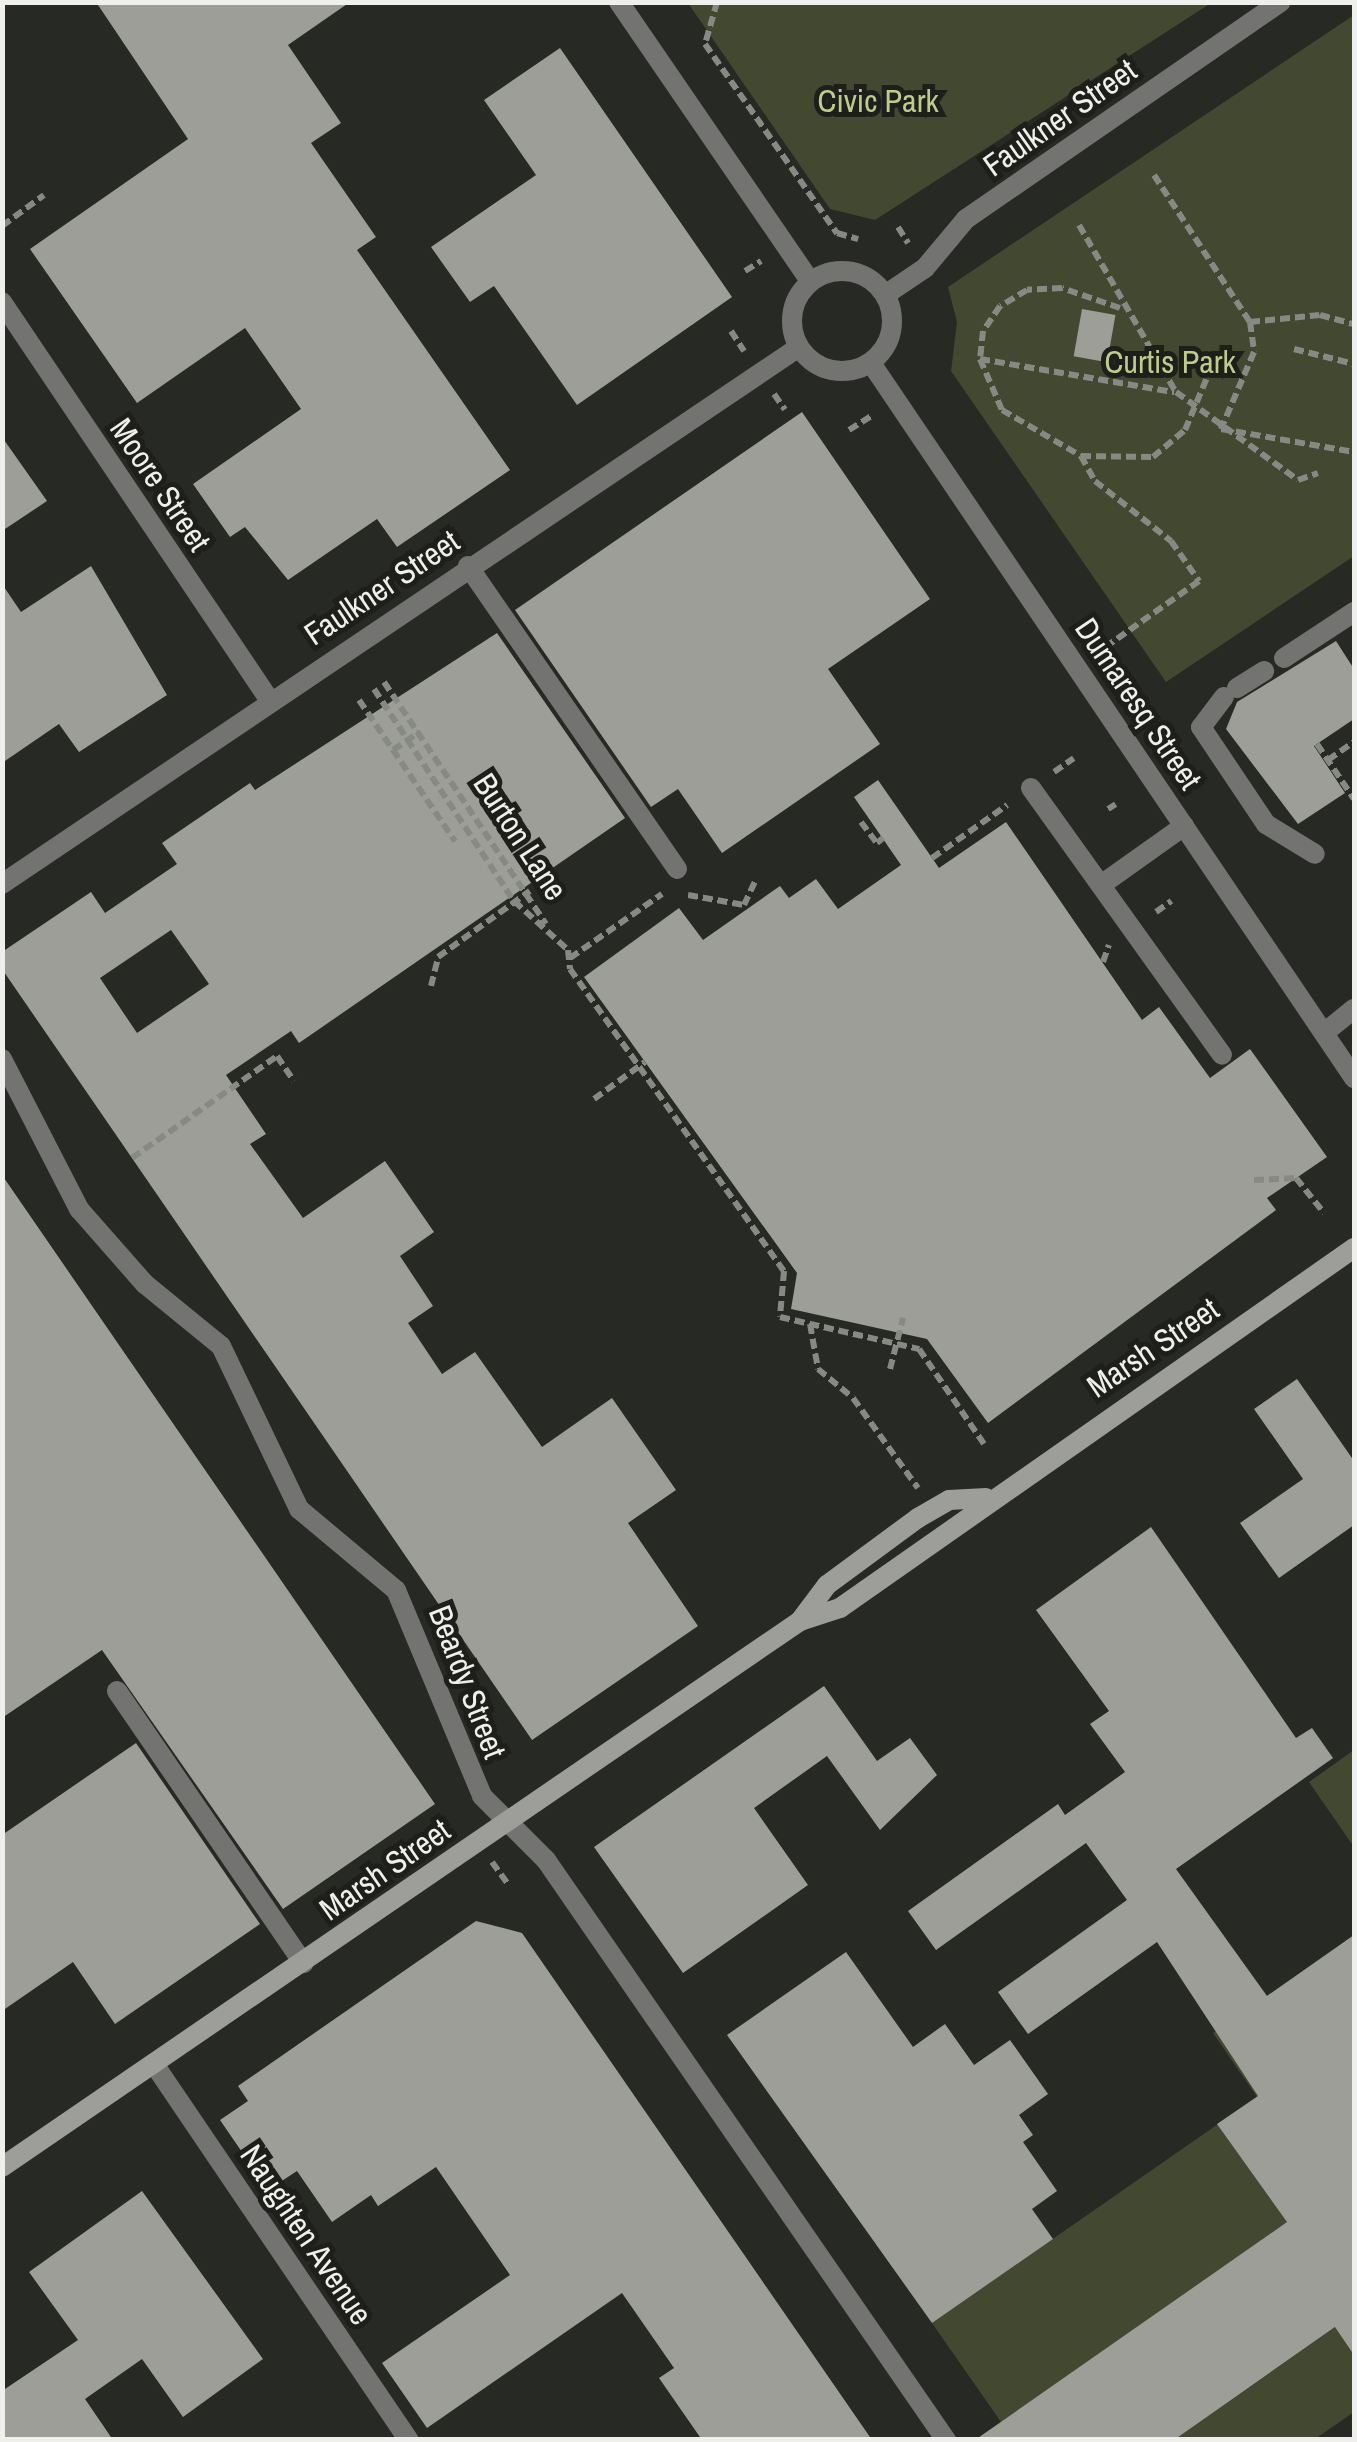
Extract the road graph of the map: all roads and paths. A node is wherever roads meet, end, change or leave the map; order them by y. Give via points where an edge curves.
1 (619, 2) edge
2 (717, 2) edge
3 (1280, 2) edge
4 (1154, 175) dead end
5 (44, 196) dead end
6 (826, 217) junction
7 (1079, 225) dead end
8 (2, 226) edge
9 (812, 226) dead end
10 (898, 227) dead end
11 (905, 238) dead end
12 (858, 239) dead end
13 (760, 261) dead end
14 (745, 271) dead end
15 (810, 281) junction
16 (885, 295) junction
17 (2, 302) edge
18 (1120, 308) junction
19 (1250, 322) junction
20 (1354, 324) edge
21 (731, 332) dead end
22 (799, 347) junction
23 (1294, 349) dead end
24 (744, 350) dead end
25 (1217, 354) dead end
26 (980, 358) junction
27 (871, 363) junction
28 (1354, 364) edge
29 (1176, 392) junction
30 (778, 400) dead end
31 (1194, 408) junction
32 (785, 410) dead end
33 (865, 420) dead end
34 (849, 430) dead end
35 (1221, 430) junction
36 (1354, 452) edge
37 (1081, 456) junction
38 (1318, 473) dead end
39 (468, 566) junction
40 (1354, 612) edge
41 (1110, 643) dead end
42 (1284, 658) dead end
43 (1264, 671) dead end
44 (384, 682) dead end
45 (374, 689) dead end
46 (269, 700) junction
47 (359, 700) dead end
48 (420, 732) junction
49 (408, 740) junction
50 (1354, 742) edge
51 (1317, 744) dead end
52 (393, 750) junction
53 (1074, 758) dead end
54 (1328, 760) junction
55 (1032, 788) junction
56 (1354, 800) edge
57 (862, 822) dead end
58 (1184, 826) junction
59 (883, 838) dead end
60 (455, 841) dead end
61 (1315, 854) dead end
62 (932, 858) dead end
63 (677, 869) dead end
64 (756, 879) dead end
65 (2, 884) edge
66 (1101, 885) junction
67 (530, 890) junction
68 (514, 901) junction
69 (547, 926) junction
70 (1100, 952) dead end
71 (569, 959) junction
72 (1102, 962) dead end
73 (431, 986) dead end
74 (1354, 1010) edge
75 (1324, 1033) junction
76 (1222, 1055) dead end
77 (2, 1060) edge
78 (642, 1064) junction
79 (1354, 1078) edge
80 (294, 1082) dead end
81 (594, 1099) dead end
82 (132, 1158) dead end
83 (1254, 1180) dead end
84 (1324, 1213) dead end
85 (1354, 1248) edge
86 (904, 1318) dead end
87 (810, 1324) junction
88 (897, 1343) junction
89 (890, 1369) dead end
90 (984, 1444) dead end
91 (918, 1489) dead end
92 (986, 1498) junction
93 (800, 1621) junction
94 (117, 1691) dead end
95 (508, 1823) junction
96 (501, 1874) dead end
97 (508, 1885) dead end
98 (303, 1963) junction
99 (154, 2064) junction
100 (2, 2167) edge
101 (409, 2440) edge
102 (946, 2440) edge

1 - 15 street
2 - 6 path via 705,44
3 - 16 street, Faulkner Street via 966,219 925,268
4 - 19 path
5 - 8 path
6 - 9 path
6 - 12 path via 837,234
7 - 18 path
10 - 11 path
13 - 14 path
15 - 16 street via 851,271
15 - 22 street via 792,309
16 - 27 street via 892,332
17 - 46 street, Moore Street
18 - 26 path via 1062,288 1027,290 983,331
18 - 29 path
19 - 20 path via 1320,315
19 - 35 path via 1254,352
21 - 24 path
22 - 27 street via 832,372
22 - 39 street, Faulkner Street
23 - 28 path
25 - 31 path
26 - 29 path
26 - 37 path via 1002,410
27 - 58 street, Dumaresq Street
29 - 31 path
30 - 32 path
31 - 35 path
31 - 37 path via 1185,430 1152,457
33 - 34 path
35 - 36 path
35 - 38 path via 1298,480
37 - 41 path via 1095,481 1171,541 1200,581
39 - 46 street, Faulkner Street
39 - 63 street
40 - 42 street
43 - 61 street via 1230,692 1201,727 1266,824
44 - 48 path, Burton Lane
45 - 49 path, Burton Lane
46 - 65 street, Faulkner Street
47 - 52 path
48 - 49 path
48 - 67 path, Burton Lane
49 - 52 path
49 - 68 path, Burton Lane
50 - 54 path
51 - 54 path
52 - 60 path
53 - 55 path
54 - 56 path
55 - 62 path
55 - 66 street
57 - 59 path via 876,843
58 - 66 street
58 - 75 street, Dumaresq Street
64 - 71 path via 744,905 667,891
66 - 76 street
67 - 68 path
67 - 69 path, Burton Lane
68 - 69 path, Burton Lane
68 - 73 path via 438,956
69 - 71 path
70 - 72 path
71 - 78 path via 615,1039
74 - 75 street
75 - 79 street, Dumaresq Street
77 - 95 street, Beardy Street via 80,1210 146,1284 221,1346 299,1509 396,1590 416,1625 459,1759
78 - 81 path
78 - 87 path via 661,1104 784,1271 780,1317
80 - 82 path via 277,1056
83 - 84 path via 1296,1178
85 - 92 main road, Marsh Street
86 - 88 path
87 - 88 path
87 - 91 path via 818,1369 853,1398
88 - 89 path
88 - 90 path via 919,1349
92 - 93 main road, Marsh Street via 840,1608
92 - 93 main road, Marsh Street via 949,1500 918,1518 826,1585
93 - 95 main road, Marsh Street
94 - 98 street
95 - 98 main road, Marsh Street
95 - 102 street, Beardy Street via 546,1860
96 - 97 path
98 - 99 main road, Marsh Street
99 - 100 main road, Marsh Street
99 - 101 street, Naughten Avenue

